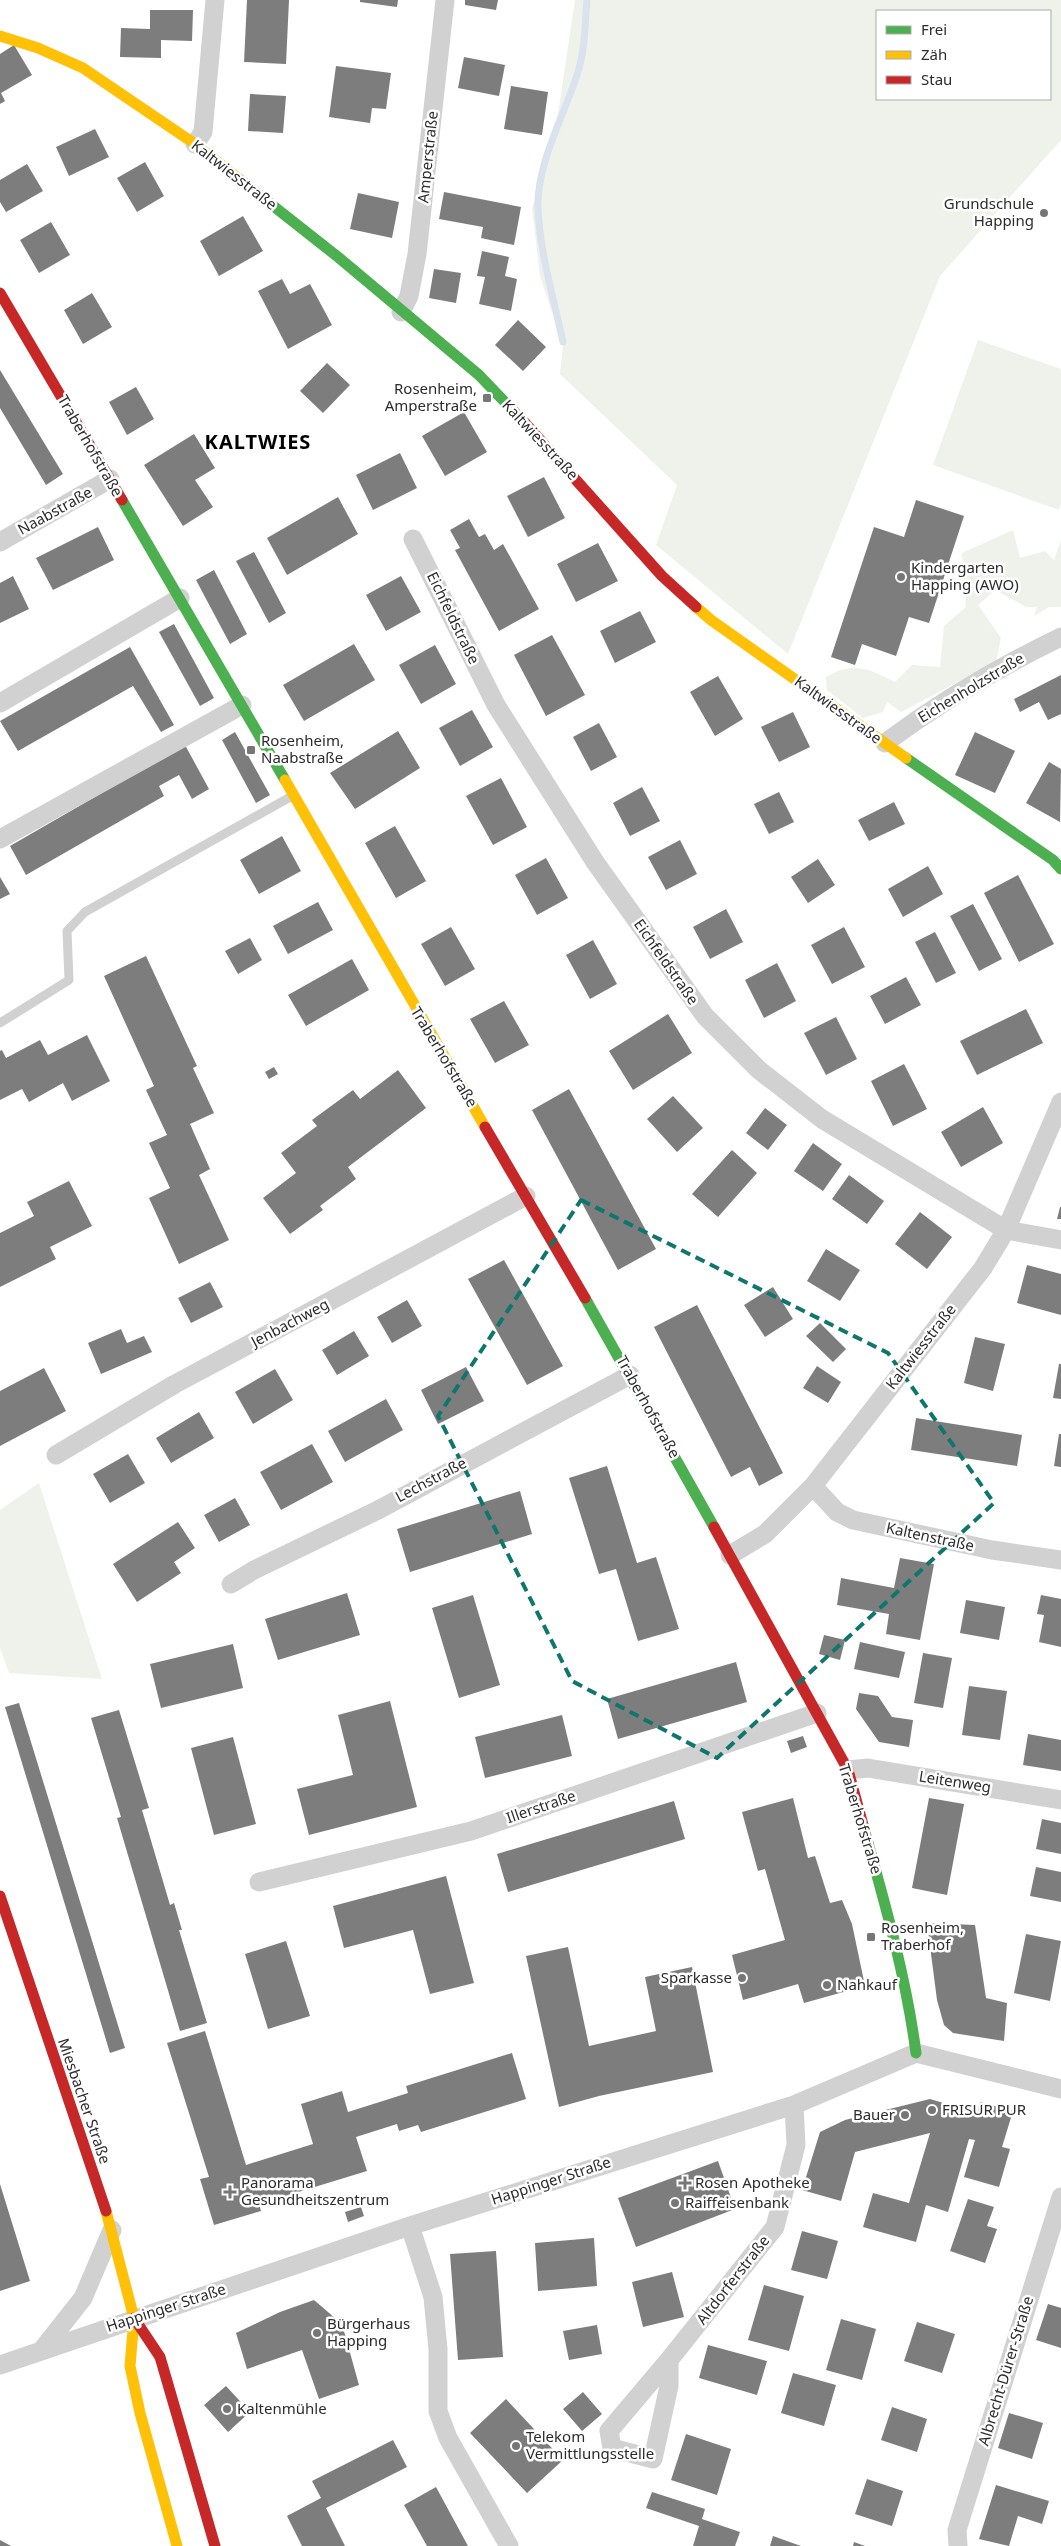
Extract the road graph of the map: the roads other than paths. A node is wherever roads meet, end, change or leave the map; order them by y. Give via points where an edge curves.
1 (215, 0) edge
2 (446, 0) edge
3 (0, 36) edge
4 (195, 144) junction
5 (0, 293) edge
6 (401, 312) junction
7 (110, 479) junction
8 (413, 539) dead end
9 (0, 542) edge
10 (180, 598) junction
11 (1061, 637) edge
12 (0, 703) edge
13 (242, 705) junction
14 (885, 743) junction
15 (292, 796) junction
16 (0, 840) edge
17 (1061, 869) edge
18 (0, 1023) edge
19 (1061, 1102) edge
20 (526, 1196) junction
21 (1006, 1230) junction
22 (1061, 1240) edge
23 (630, 1375) junction
24 (56, 1455) dead end
25 (813, 1486) junction
26 (730, 1555) junction
27 (1061, 1560) edge
28 (232, 1584) dead end
29 (817, 1713) junction
30 (848, 1770) junction
31 (1061, 1800) edge
32 (259, 1882) dead end
33 (0, 1896) edge
34 (916, 2053) junction
35 (1061, 2089) edge
36 (794, 2105) junction
37 (1061, 2197) edge
38 (410, 2226) junction
39 (112, 2230) junction
40 (134, 2318) junction
41 (42, 2350) junction
42 (669, 2360) junction
43 (0, 2365) edge
44 (177, 2546) edge
45 (215, 2546) edge
46 (509, 2546) edge
47 (958, 2546) edge

1 - 4 street via 202,132
2 - 6 street, Amperstraße via 417,254 409,296
3 - 4 street, Kaltwiesstraße via 38,48 82,68
4 - 6 street, Kaltwiesstraße via 338,257
5 - 7 street, Traberhofstraße
6 - 14 street, Kaltwiesstraße via 479,375 662,576 711,620
7 - 9 street, Naabstraße
7 - 10 street, Traberhofstraße
8 - 21 street, Eichfeldstraße via 496,705 595,862 704,1016 759,1070 822,1119
10 - 12 street
10 - 13 street, Traberhofstraße
11 - 14 street, Eichenholzstraße via 1010,662
13 - 15 street, Traberhofstraße
13 - 16 street
14 - 17 street, Kaltwiesstraße via 1018,834
15 - 18 lane via 85,912 67,930 69,980
15 - 20 street, Traberhofstraße
19 - 21 street, Kaltwiesstraße
20 - 23 street, Traberhofstraße
20 - 24 street, Jenbachweg via 175,1384
21 - 22 street, Eichfeldstraße
21 - 25 street, Kaltwiesstraße via 983,1268
23 - 26 street, Traberhofstraße
23 - 28 street, Lechstraße
25 - 26 street, Kaltwiesstraße via 765,1534
25 - 27 street, Kaltenstraße via 838,1512 853,1520 992,1550
26 - 29 street, Traberhofstraße
29 - 30 street, Traberhofstraße
29 - 32 street, Illerstraße via 471,1831
30 - 31 street, Leitenweg via 868,1768
30 - 34 street, Traberhofstraße via 890,1923 911,2013
33 - 39 street, Miesbacher Straße
34 - 35 street
34 - 36 street, Happinger Straße
36 - 38 street, Happinger Straße
36 - 42 street, Altdorferstraße via 796,2145 775,2227
37 - 47 street, Albrecht-Dürer-Straße via 957,2530
38 - 40 street, Happinger Straße
38 - 46 street via 433,2297 438,2349 438,2411 448,2438
39 - 40 street, Miesbacher Straße
39 - 41 street via 83,2298
40 - 41 street, Happinger Straße
40 - 44 street, Miesbacher Straße via 130,2366
40 - 45 street, Miesbacher Straße via 160,2357
41 - 43 street, Happinger Straße
42 - 42 street, Altdorferstraße via 609,2431 612,2448 653,2459 669,2386

